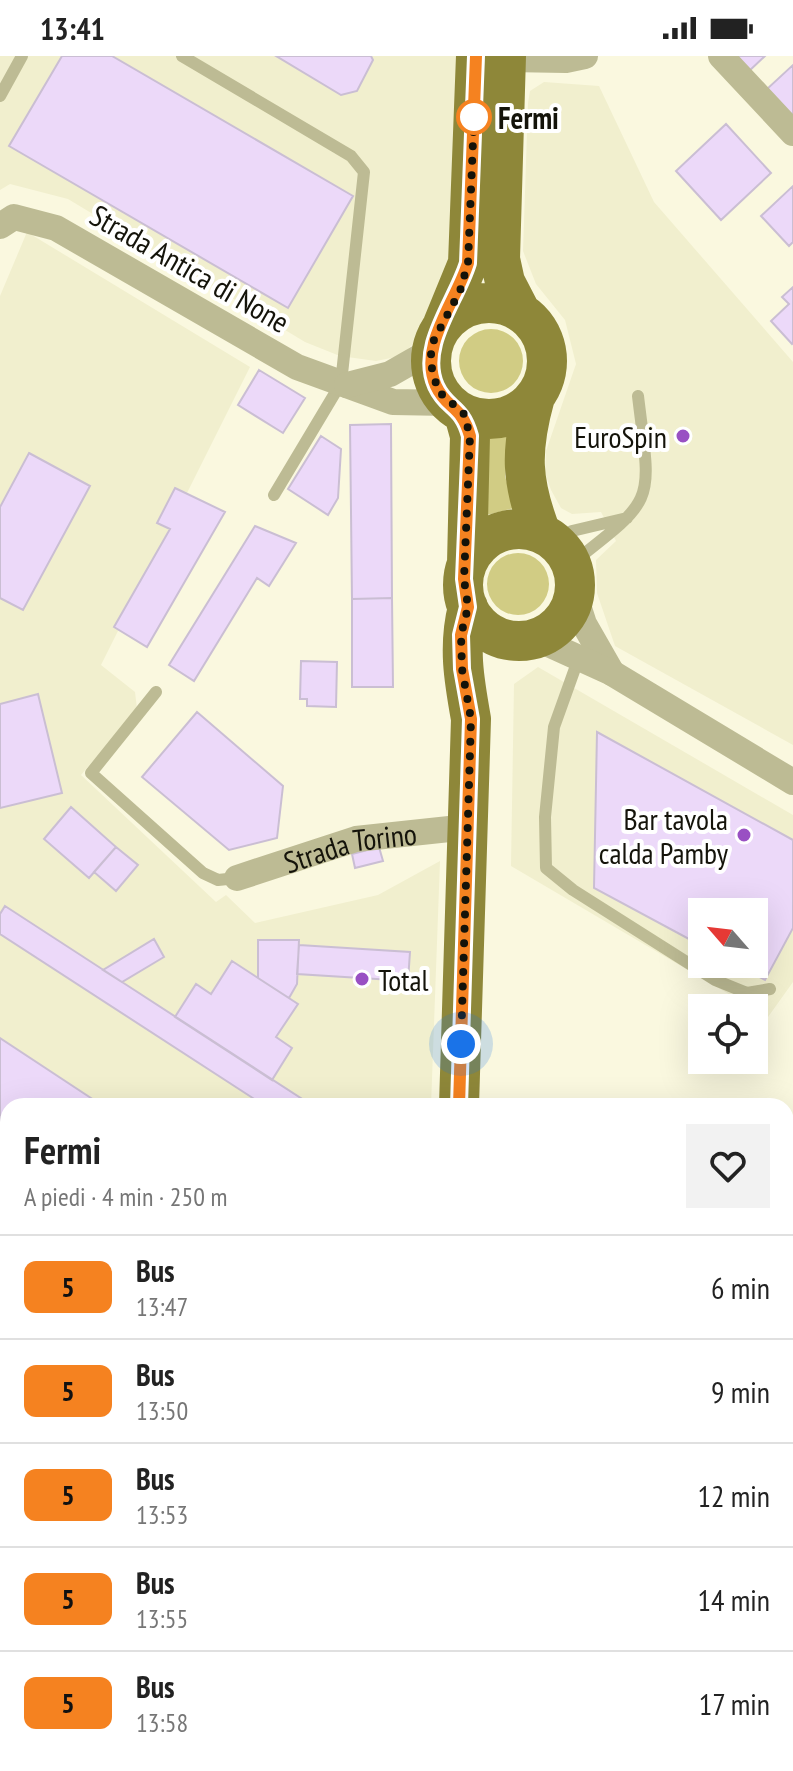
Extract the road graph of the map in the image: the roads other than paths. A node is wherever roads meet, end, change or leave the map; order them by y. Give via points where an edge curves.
1 (22, 56) edge
2 (182, 56) edge
3 (585, 56) edge
4 (721, 56) edge
5 (496, 57) edge
6 (0, 96) edge
7 (793, 133) edge
8 (0, 226) edge
9 (520, 311) junction
10 (438, 337) junction
11 (344, 384) junction
12 (638, 396) dead end
13 (535, 397) junction
14 (456, 408) junction
15 (274, 495) dead end
16 (631, 518) junction
17 (560, 558) junction
18 (467, 564) junction
19 (468, 607) junction
20 (526, 640) junction
21 (578, 660) junction
22 (612, 673) junction
23 (156, 692) dead end
24 (471, 719) junction
25 (793, 782) edge
26 (468, 827) junction
27 (237, 878) joint
28 (770, 989) dead end
29 (459, 1098) edge

1 - 6 lane
2 - 11 lane via 351,156 364,172
3 - 5 street
4 - 7 street
5 - 9 main road via 500,259
5 - 10 main road via 468,263
8 - 11 street, Strada Antica di None via 14,217 56,228 297,367
9 - 10 main road via 502,303 467,306
9 - 13 main road via 544,341 546,370
10 - 11 street via 390,374
10 - 14 main road via 432,377
11 - 14 street, Strada Antica di None via 393,402
11 - 15 lane
12 - 16 lane via 648,481
13 - 14 main road via 502,418 483,419
13 - 17 main road via 522,467
14 - 18 main road via 470,436
16 - 17 lane
16 - 17 lane via 572,531
17 - 18 main road via 527,529 498,533 474,551
17 - 20 main road via 561,622
17 - 22 street via 584,624
18 - 19 main road
19 - 20 main road via 487,631
19 - 24 main road, Strada Torino via 461,635
20 - 21 street
20 - 24 main road, Strada Torino via 485,675
21 - 22 street
21 - 28 lane via 554,727 546,868 715,980 747,993
22 - 25 street
23 - 27 lane via 91,773 203,873 218,880
24 - 26 main road, Strada Torino
26 - 27 street, Strada Torino via 356,839
26 - 29 main road, Strada Torino

